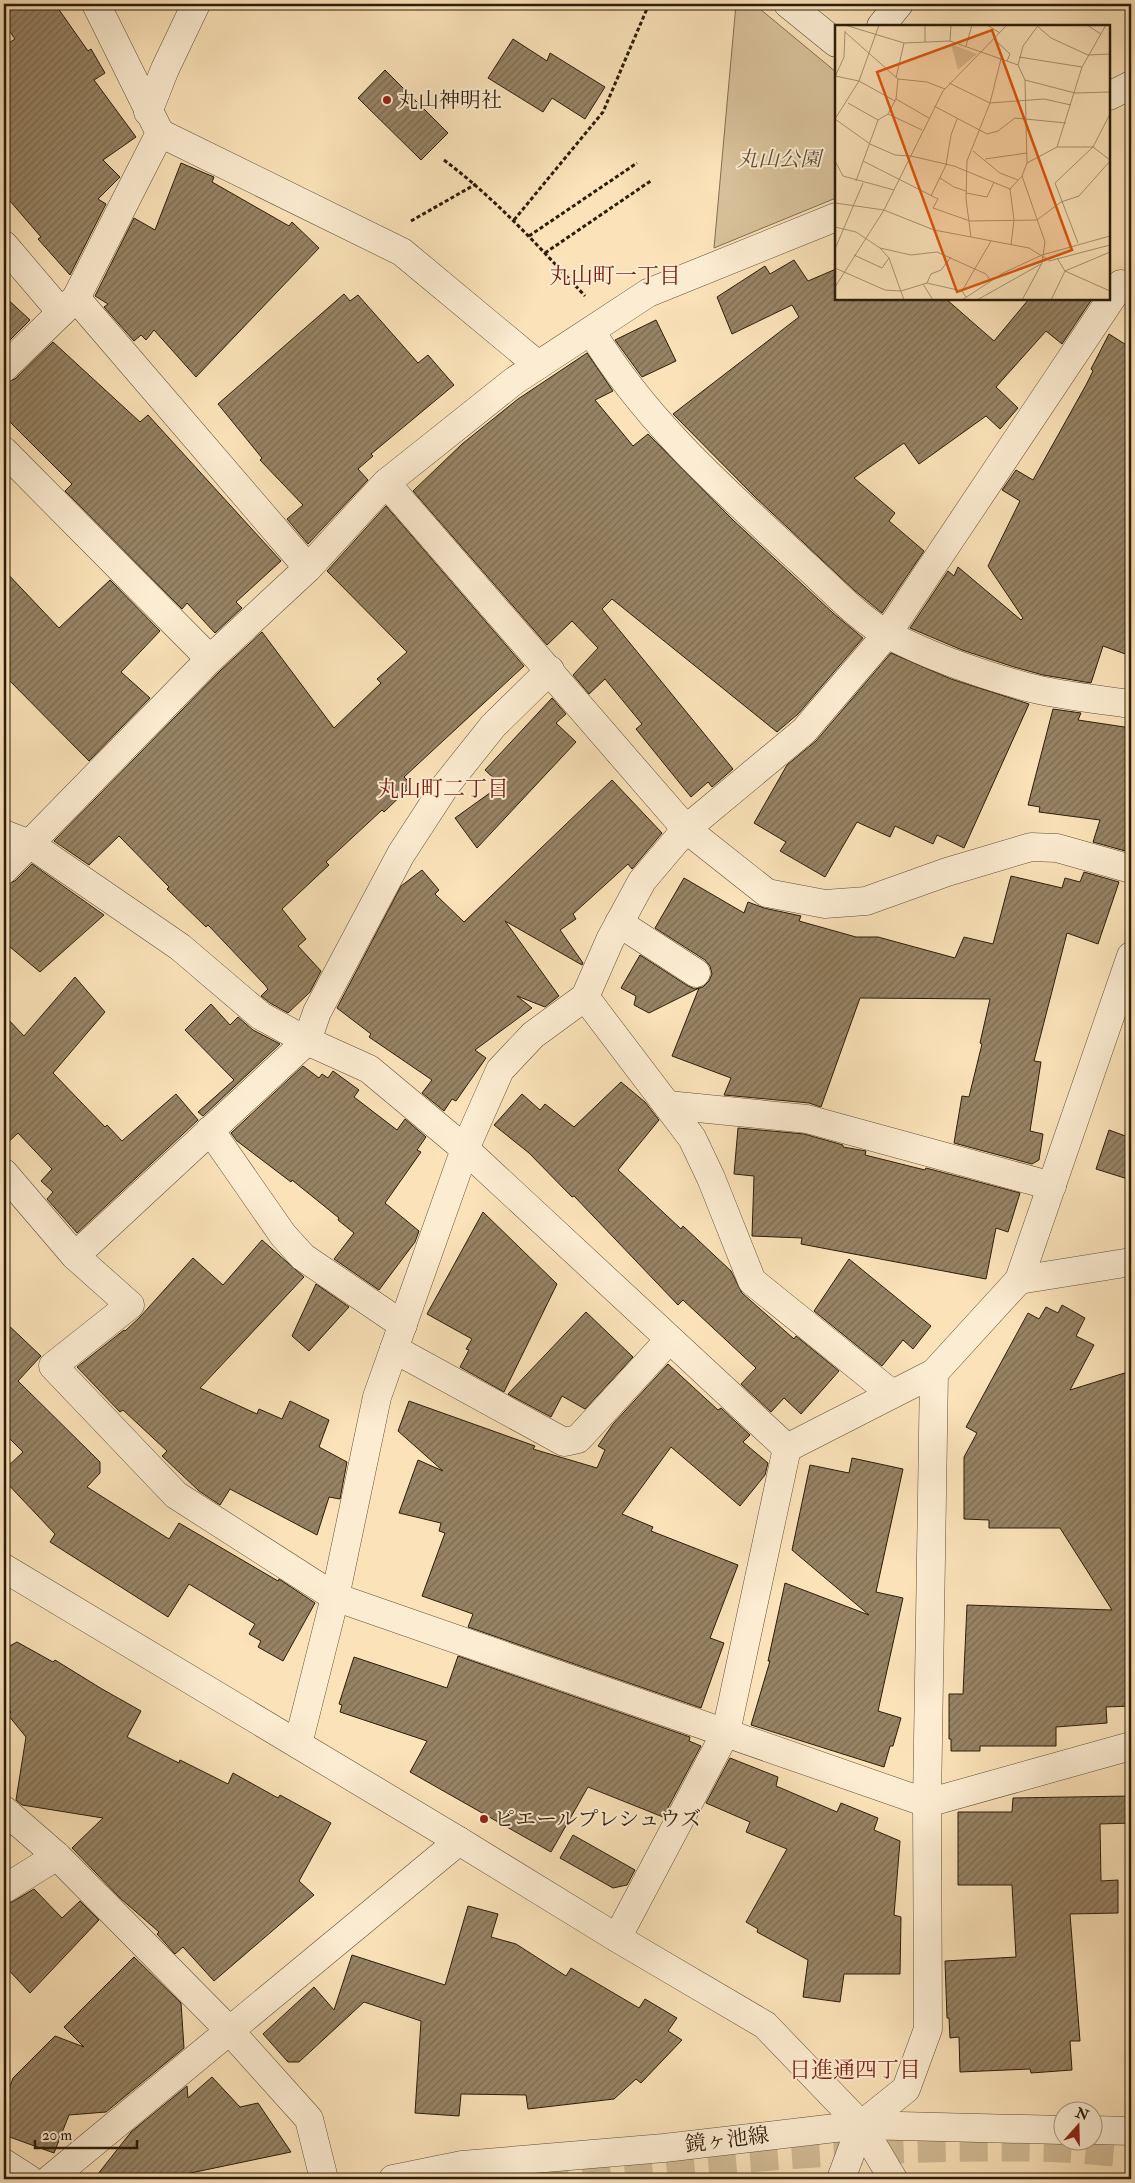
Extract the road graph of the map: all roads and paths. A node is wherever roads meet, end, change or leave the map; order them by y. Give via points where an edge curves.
1 (96, 4) edge
2 (196, 4) edge
3 (648, 4) edge
4 (788, 4) edge
5 (899, 4) edge
6 (882, 25) edge
7 (835, 42) edge
8 (154, 123) junction
9 (444, 160) dead end
10 (637, 163) dead end
11 (652, 180) dead end
12 (476, 184) junction
13 (835, 217) edge
14 (514, 220) junction
15 (529, 236) junction
16 (376, 240) junction
17 (4, 245) edge
18 (544, 253) junction
19 (1120, 283) edge
20 (1110, 298) edge
21 (1109, 300) edge
22 (68, 305) junction
23 (599, 325) junction
24 (538, 365) junction
25 (4, 368) edge
26 (4, 451) edge
27 (386, 483) junction
28 (308, 568) junction
29 (887, 634) junction
30 (210, 659) junction
31 (550, 670) junction
32 (1131, 704) edge
33 (686, 829) junction
34 (4, 834) edge
35 (30, 844) junction
36 (1131, 869) edge
37 (4, 870) edge
38 (619, 923) junction
39 (1131, 956) edge
40 (696, 973) dead end
41 (585, 997) junction
42 (307, 1041) junction
43 (668, 1105) junction
44 (210, 1130) junction
45 (465, 1149) junction
46 (4, 1173) edge
47 (1052, 1186) junction
48 (74, 1256) junction
49 (1131, 1262) edge
50 (1019, 1280) junction
51 (398, 1337) junction
52 (669, 1340) junction
53 (934, 1373) junction
54 (892, 1394) junction
55 (787, 1448) junction
56 (4, 1568) edge
57 (335, 1597) junction
58 (726, 1732) junction
59 (298, 1744) junction
60 (1131, 1746) edge
61 (927, 1803) junction
62 (4, 1810) edge
63 (458, 1841) junction
64 (56, 1856) junction
65 (4, 1889) edge
66 (617, 1938) junction
67 (228, 2030) junction
68 (861, 2125) junction
69 (1052, 2130) edge
70 (1102, 2130) edge
71 (1131, 2131) edge
72 (4, 2163) edge
73 (29, 2179) edge
74 (50, 2179) edge
75 (324, 2179) edge
76 (393, 2179) edge
77 (841, 2179) edge
78 (893, 2179) edge

1 - 8 street
2 - 8 street via 165,69
3 - 14 path via 603,112
4 - 7 street
5 - 6 street
8 - 16 street
8 - 22 street
9 - 12 path
10 - 15 path
11 - 18 path
12 - 14 path
12 - 16 path
13 - 23 street via 648,293
14 - 15 path
15 - 18 path
16 - 24 street via 402,252
17 - 22 street
18 - 23 path
19 - 20 street
21 - 29 street
22 - 25 street
22 - 28 street
23 - 24 street
23 - 29 street via 611,364 678,446 854,610
24 - 27 street
26 - 30 street
27 - 28 street
27 - 31 street
28 - 30 street
29 - 32 street via 953,662 1027,687
29 - 33 street via 804,731
30 - 35 street
31 - 33 street
31 - 42 street via 493,726 446,785 401,854 317,1012
33 - 36 street via 767,893 825,904 866,901 1031,847 1057,848
33 - 38 street via 642,881
34 - 35 street
35 - 37 street
35 - 42 street via 180,947 260,1016
38 - 40 street
38 - 41 street
39 - 47 street
41 - 43 street
41 - 45 street via 533,1035 500,1070
42 - 44 street
42 - 45 street via 369,1069
43 - 47 street via 807,1119
43 - 54 street via 692,1138 752,1281
44 - 48 street
44 - 51 street via 283,1235 303,1257
45 - 51 street
45 - 52 street
46 - 48 street
47 - 50 street
48 - 57 street via 130,1305 53,1366 176,1495
49 - 50 street
50 - 53 street
51 - 52 street via 564,1442 578,1439
51 - 57 street via 377,1396
52 - 55 street
53 - 54 street
53 - 61 street
54 - 55 street
55 - 58 street
56 - 59 street
57 - 58 street
57 - 59 street
58 - 61 street
58 - 66 street
59 - 63 street
60 - 61 street
61 - 68 street via 928,2028 906,2089
62 - 64 street
63 - 66 street
63 - 67 street
64 - 65 street
64 - 67 street
66 - 68 street via 765,2025
67 - 74 street
67 - 75 street via 309,2119
68 - 69 street, 鏡ヶ池線
68 - 76 street, 鏡ヶ池線 via 664,2148 462,2165
68 - 77 street
68 - 78 street
70 - 71 street
72 - 73 street

